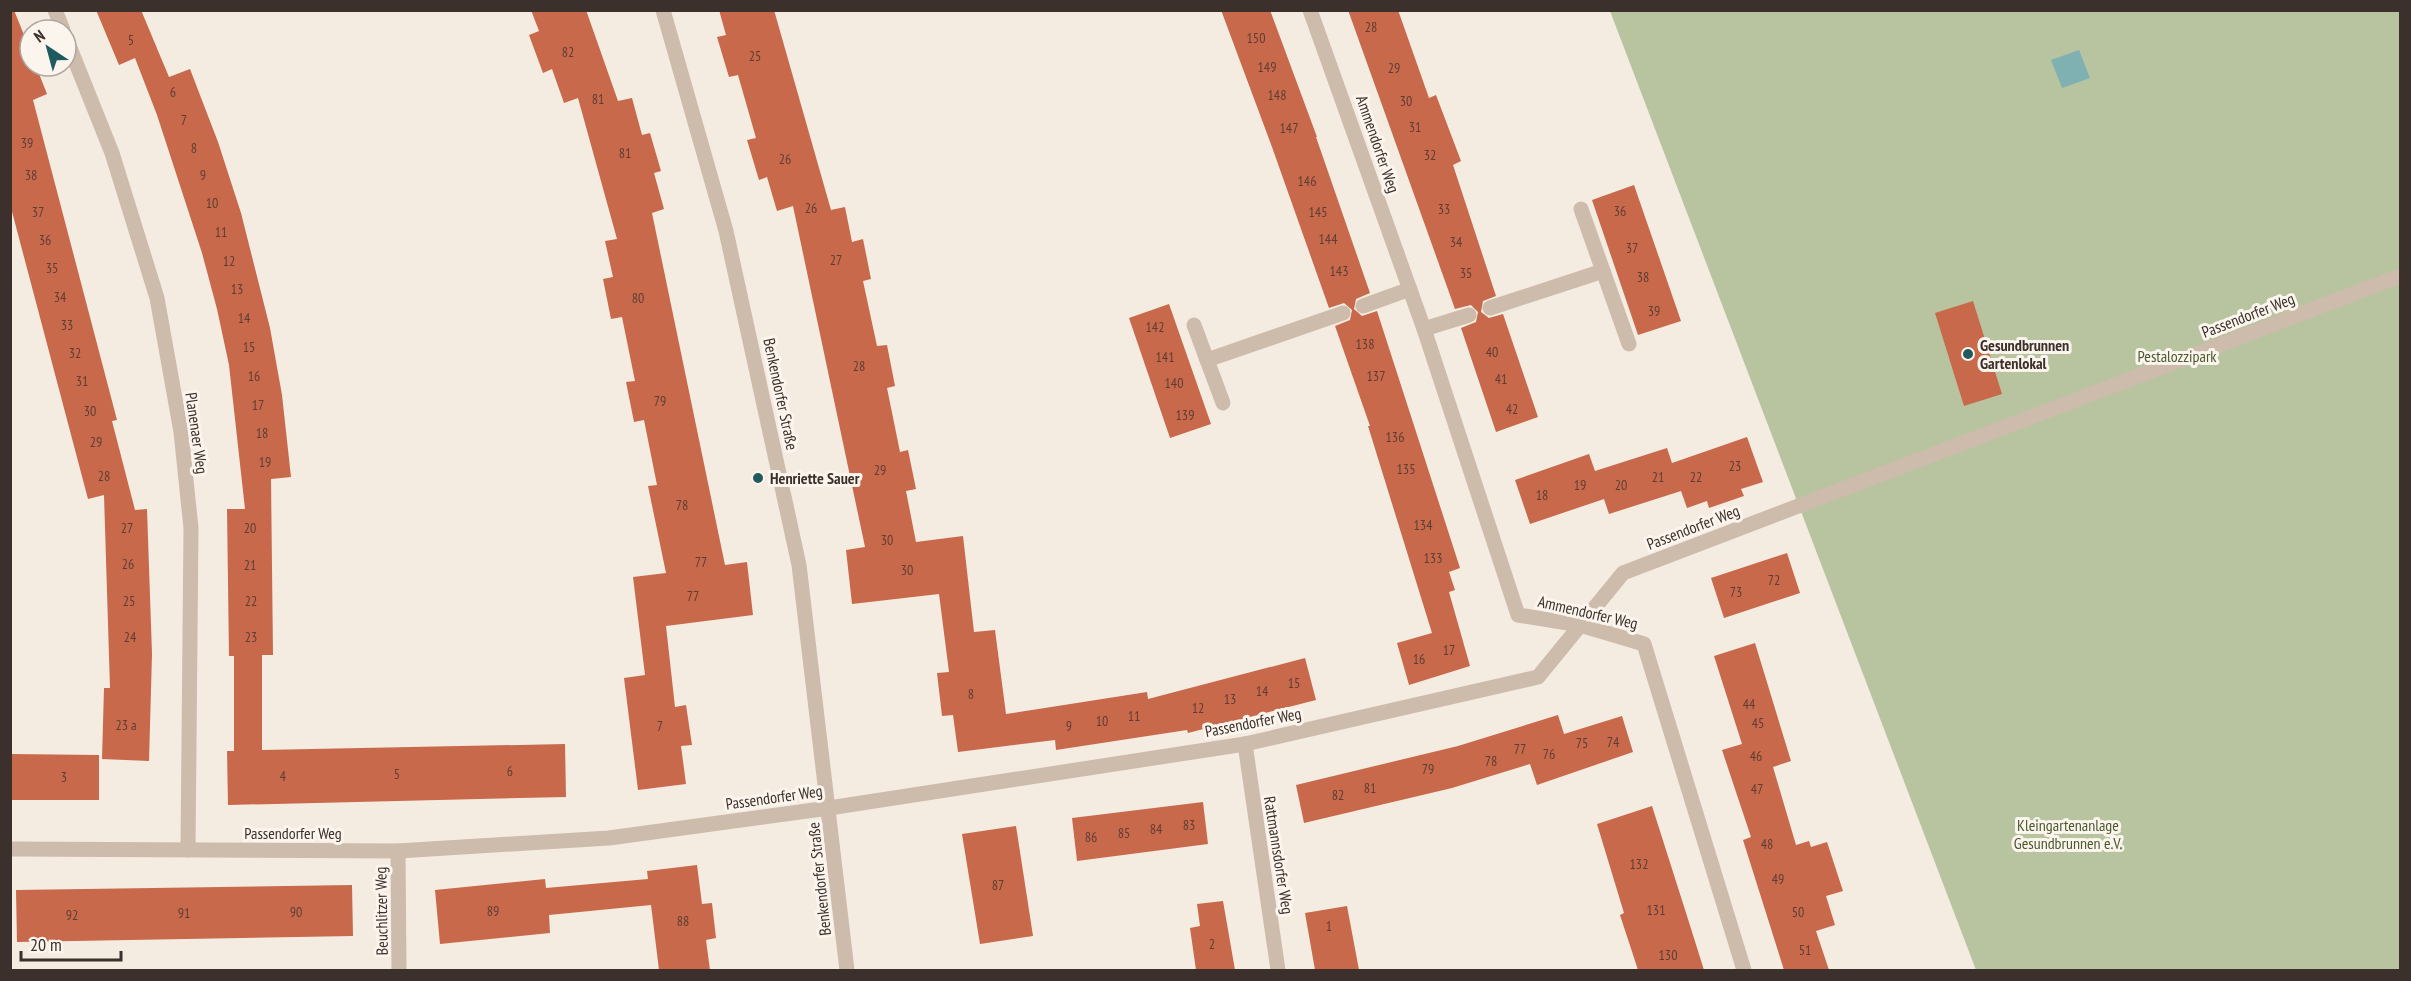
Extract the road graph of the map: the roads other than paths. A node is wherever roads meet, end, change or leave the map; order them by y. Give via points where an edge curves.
1 (663, 10) edge
2 (1310, 10) edge
3 (78, 68) edge
4 (1581, 209) dead end
5 (1603, 271) junction
6 (2400, 276) edge
7 (1410, 289) junction
8 (1364, 306) dead end
9 (1490, 308) dead end
10 (1343, 313) dead end
11 (1469, 315) dead end
12 (1194, 325) dead end
13 (1424, 329) junction
14 (1629, 344) dead end
15 (1207, 360) junction
16 (1223, 403) dead end
17 (1580, 625) junction
18 (1245, 744) junction
19 (829, 808) junction
20 (10, 849) edge
21 (188, 850) junction
22 (398, 851) junction
23 (399, 970) edge
24 (847, 970) edge
25 (1278, 970) edge
26 (1744, 970) edge

1 - 19 street, Benkendorfer Straße via 726,231 799,565
2 - 7 street, Ammendorfer Weg
3 - 21 street, Planenaer Weg via 112,153 157,298 181,432 191,528
4 - 5 street
5 - 9 street
5 - 14 street
6 - 17 street, Passendorfer Weg via 1623,573
7 - 8 street
7 - 13 street, Ammendorfer Weg
10 - 15 street
11 - 13 street
12 - 15 street
13 - 17 street, Ammendorfer Weg via 1518,615
15 - 16 street
17 - 18 street, Passendorfer Weg via 1538,677
17 - 26 street, Ammendorfer Weg via 1644,644
18 - 19 street, Passendorfer Weg
18 - 25 street, Rattmannsdorfer Weg
19 - 22 street, Passendorfer Weg via 609,838
19 - 24 street, Benkendorfer Straße
20 - 21 street, Passendorfer Weg
21 - 22 street, Passendorfer Weg
22 - 23 street, Beuchlitzer Weg

